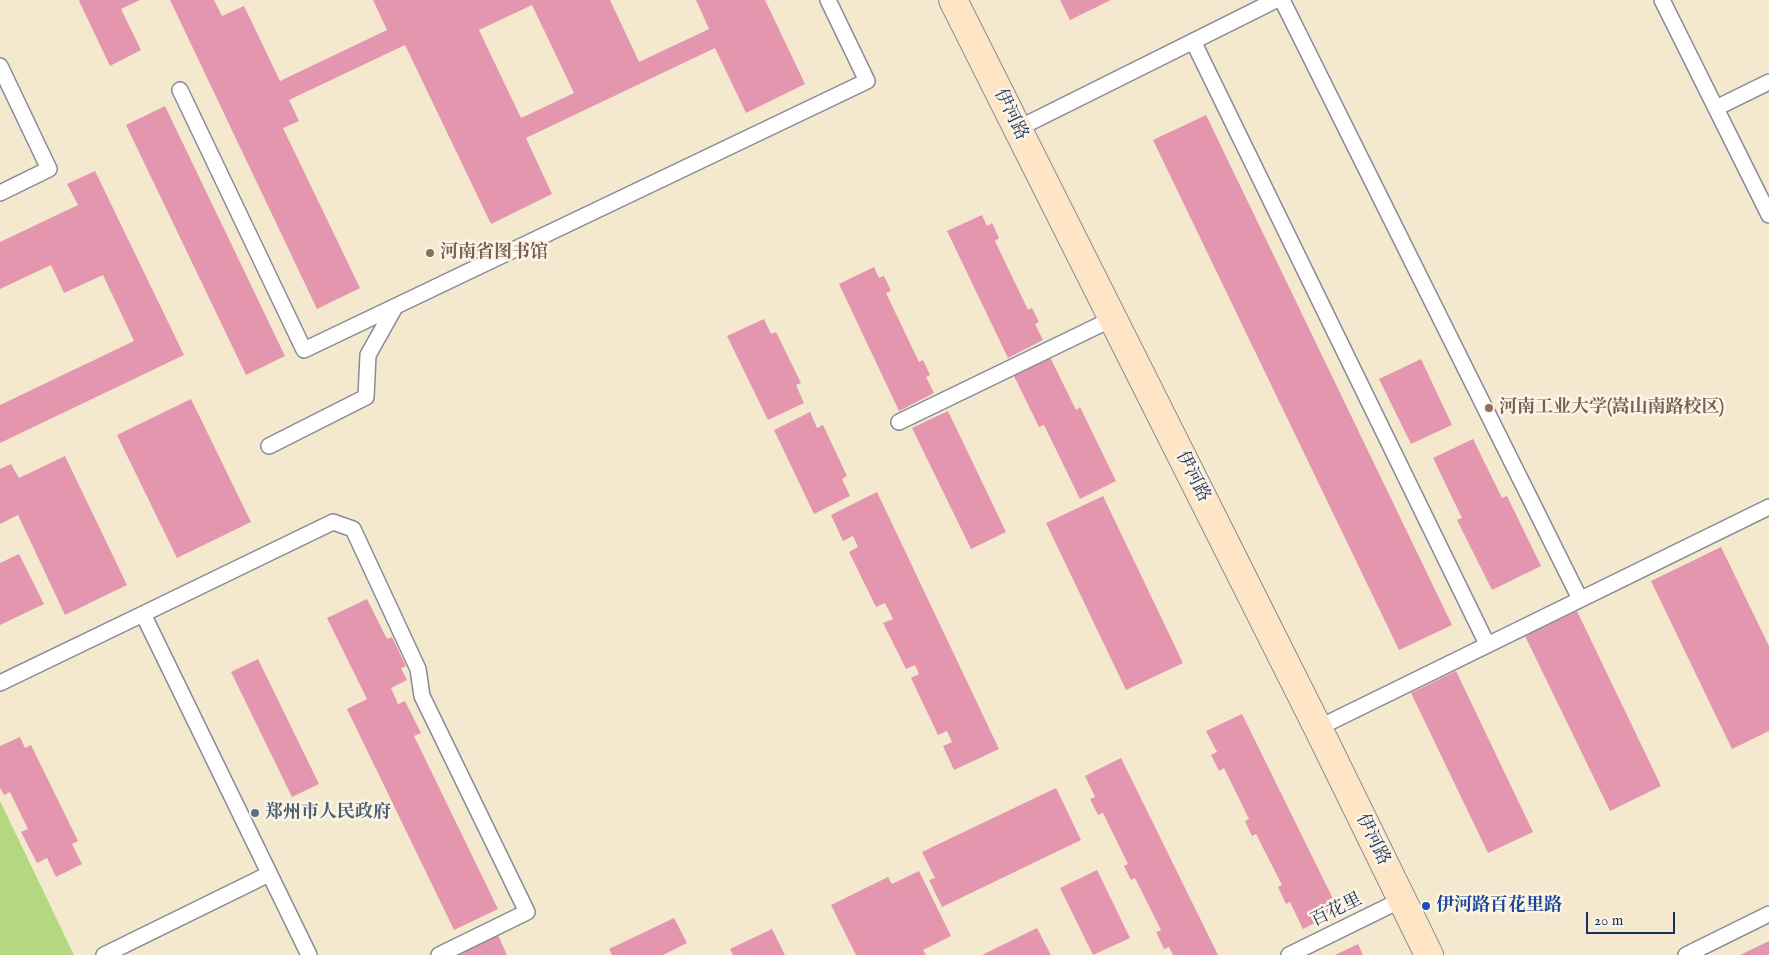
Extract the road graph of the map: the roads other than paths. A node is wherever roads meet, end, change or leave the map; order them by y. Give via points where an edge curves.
1 (828, 0) edge
2 (953, 0) edge
3 (1276, 0) edge
4 (1282, 0) edge
5 (1662, 0) edge
6 (1193, 41) junction
7 (0, 66) edge
8 (1769, 82) edge
9 (180, 90) dead end
10 (1716, 108) junction
11 (1017, 129) junction
12 (0, 193) edge
13 (1769, 215) edge
14 (396, 306) junction
15 (1112, 319) junction
16 (899, 422) dead end
17 (269, 446) dead end
18 (1769, 507) edge
19 (1580, 599) junction
20 (143, 614) junction
21 (1487, 644) junction
22 (0, 683) edge
23 (1318, 728) junction
24 (269, 874) junction
25 (1401, 900) junction
26 (1769, 914) edge
27 (104, 955) edge
28 (309, 955) edge
29 (439, 955) edge
30 (1290, 955) edge
31 (1429, 955) edge
32 (1686, 955) edge

1 - 14 lane via 867,81
2 - 11 street, 伊河路
3 - 6 lane
4 - 19 lane
5 - 10 lane
6 - 11 lane
6 - 21 lane
7 - 12 lane via 49,169
8 - 10 lane
9 - 14 lane via 304,350
10 - 13 lane
11 - 15 street, 伊河路
14 - 17 lane via 368,355 366,397
15 - 16 lane
15 - 23 street, 伊河路
18 - 19 lane
19 - 21 lane
20 - 22 lane
20 - 24 lane
20 - 29 lane via 333,522 353,528 418,669 422,696 527,912
21 - 23 lane
23 - 25 street, 伊河路
24 - 27 lane
24 - 28 lane
25 - 30 lane, 百花里
25 - 31 street, 伊河路
26 - 32 lane

